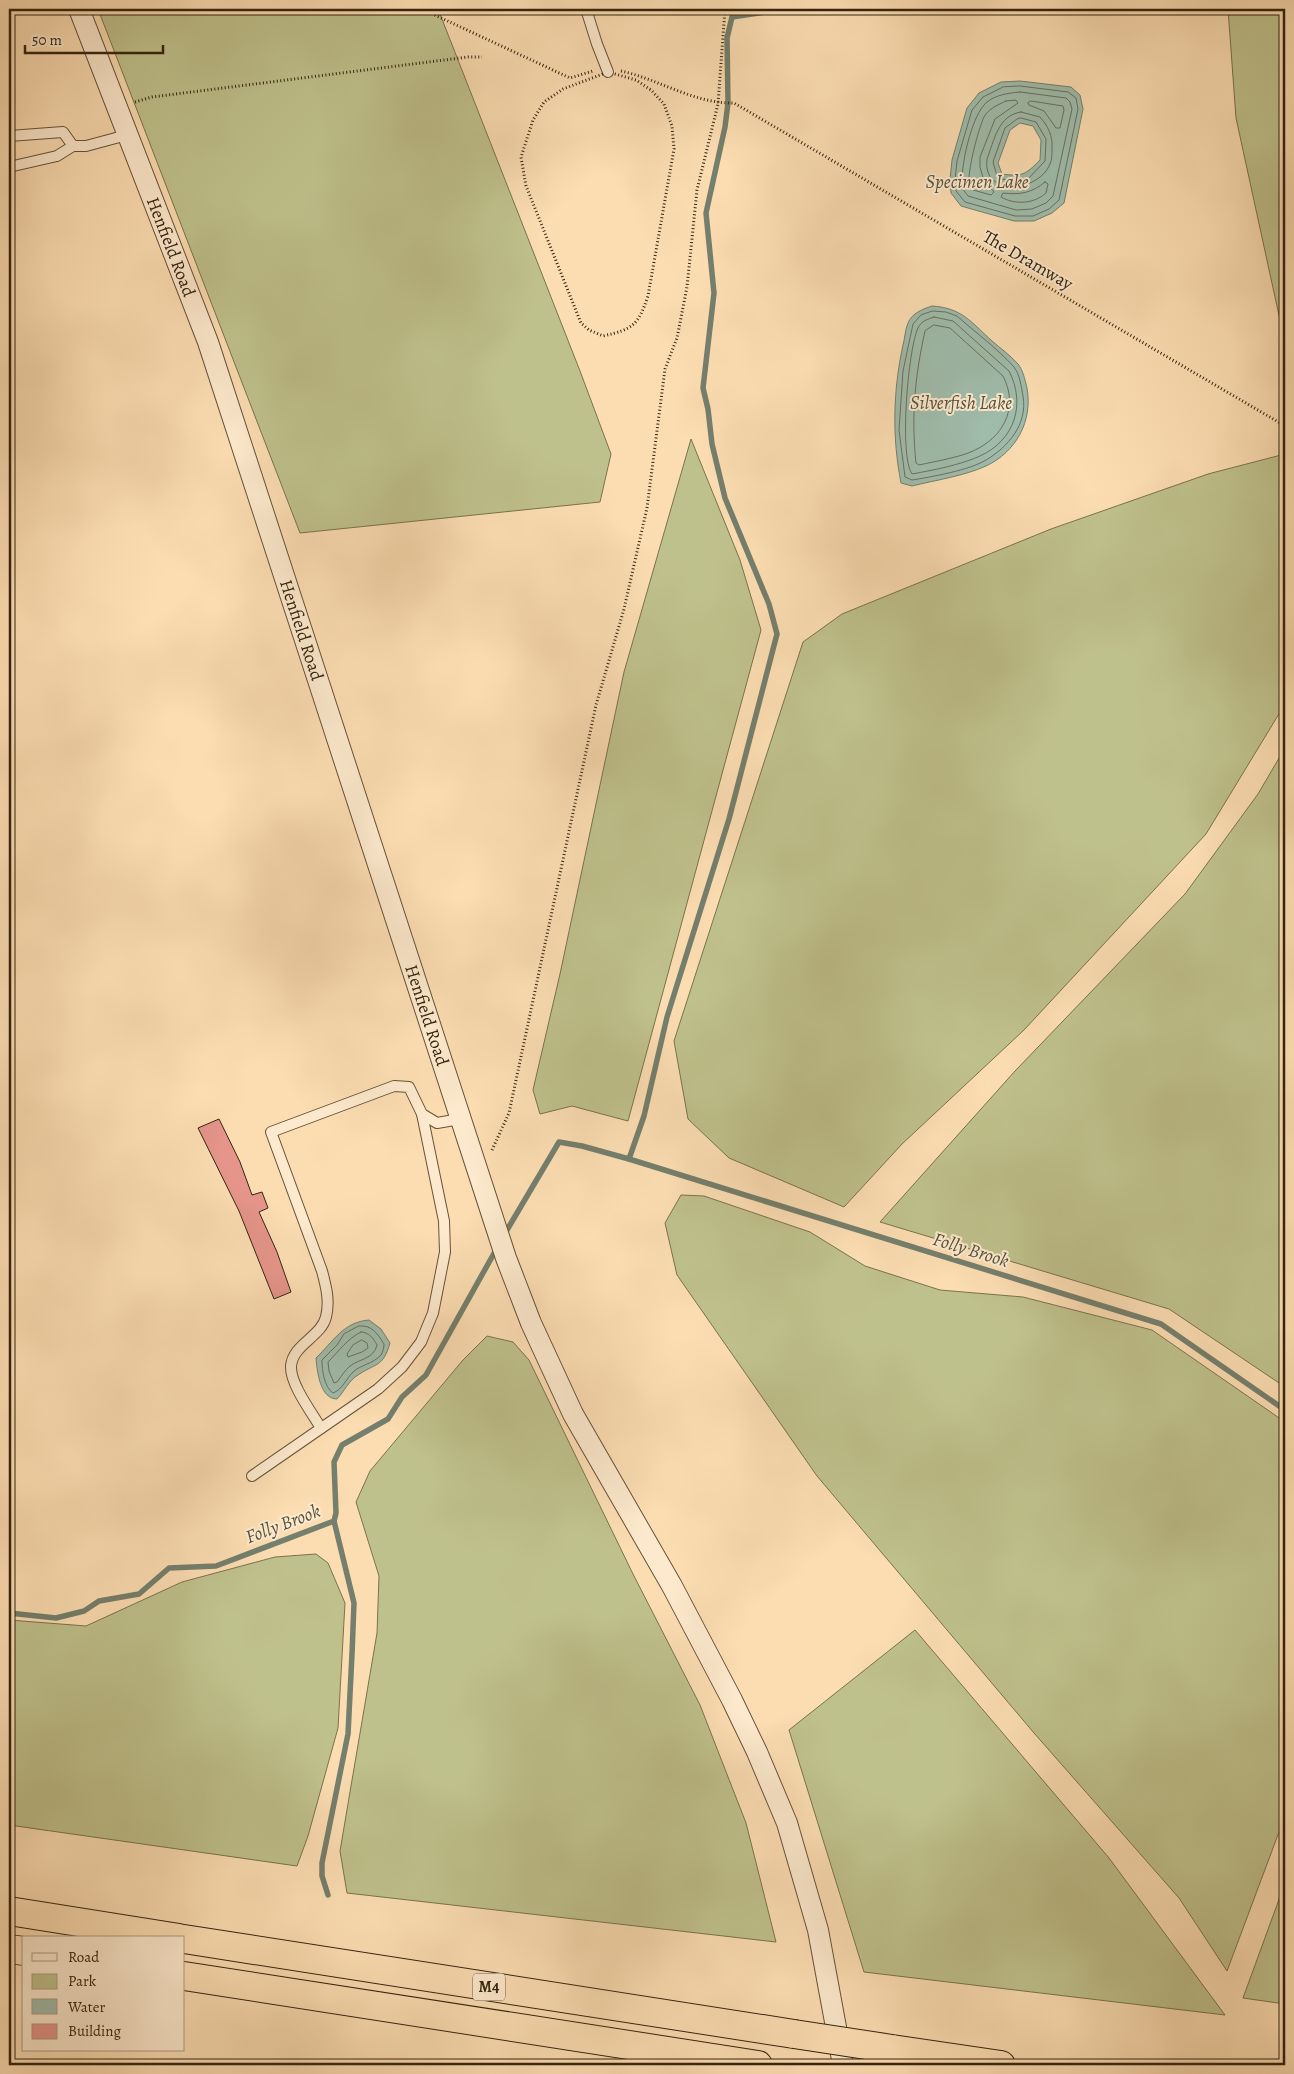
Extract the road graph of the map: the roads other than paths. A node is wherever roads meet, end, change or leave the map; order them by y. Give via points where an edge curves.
1 (79, 9) edge
2 (586, 9) edge
3 (607, 70) road end
4 (127, 135) junction
5 (9, 136) edge
6 (73, 146) junction
7 (9, 167) edge
8 (422, 1114) junction
9 (460, 1119) junction
10 (321, 1428) junction
11 (252, 1476) dead end
12 (9, 1911) edge
13 (166, 1936) edge
14 (185, 1938) edge
15 (9, 1949) edge
16 (22, 1951) edge
17 (185, 1976) edge
18 (758, 2065) edge
19 (843, 2065) edge
20 (1001, 2065) edge

1 - 4 street, Henfield Road
2 - 3 lane
4 - 6 lane via 86,146
4 - 9 street, Henfield Road via 208,342
5 - 6 lane via 63,132
6 - 7 lane via 57,156
8 - 9 lane via 437,1123
8 - 10 lane via 444,1221 445,1252 433,1313 421,1342 402,1367 378,1389
8 - 10 lane via 409,1086 394,1086 271,1132 326,1288 326,1318 317,1332 300,1347 291,1367 293,1378
9 - 19 street, Henfield Road via 506,1258 531,1323 573,1414 732,1700 787,1823 818,1930
10 - 11 lane
12 - 13 highway
14 - 20 highway, M4, bridge
15 - 16 highway
17 - 18 highway, M4

